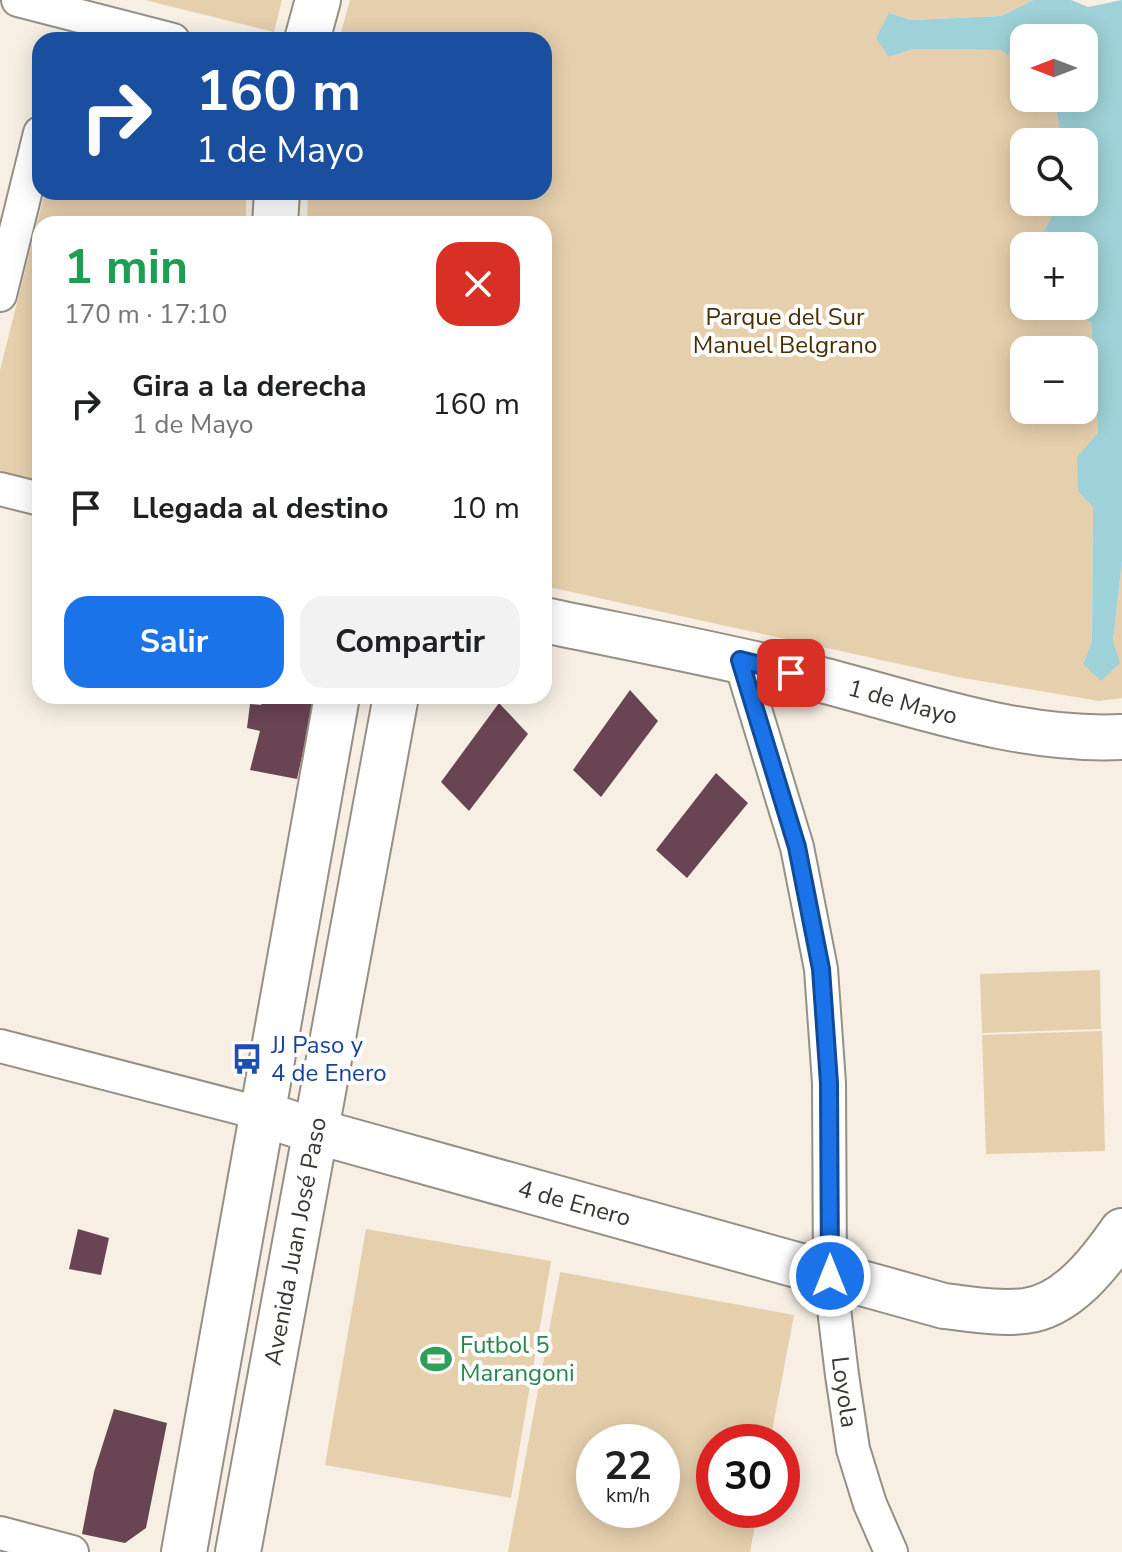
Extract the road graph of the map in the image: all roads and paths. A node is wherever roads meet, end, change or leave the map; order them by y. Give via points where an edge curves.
1 (18, 0) edge
2 (318, 0) edge
3 (66, 27) edge
4 (107, 32) edge
5 (309, 32) edge
6 (32, 165) edge
7 (0, 295) edge
8 (0, 489) edge
9 (32, 497) edge
10 (552, 622) edge
11 (740, 660) junction
12 (336, 704) edge
13 (395, 704) edge
14 (1122, 737) edge
15 (0, 1046) edge
16 (263, 1114) junction
17 (315, 1131) junction
18 (1122, 1231) edge
19 (830, 1276) junction
20 (0, 1533) edge
21 (72, 1552) edge
22 (184, 1552) edge
23 (238, 1552) edge
24 (891, 1552) edge

1 - 3 street
2 - 5 main road
3 - 4 street
6 - 7 street
8 - 9 street
10 - 11 main road, 1 de Mayo
11 - 14 main road, 1 de Mayo via 961,717 1047,733
11 - 19 street, Loyola via 797,847 821,969 829,1083
12 - 16 main road
13 - 17 main road, Avenida Juan José Paso
15 - 16 street, 4 de Enero
16 - 17 main road, 4 de Enero
16 - 22 main road
17 - 19 main road, 4 de Enero
17 - 23 main road, Avenida Juan José Paso
18 - 19 main road, 4 de Enero via 1075,1286 1052,1304 1026,1311 944,1306
19 - 24 street, Loyola via 853,1449
20 - 21 street

